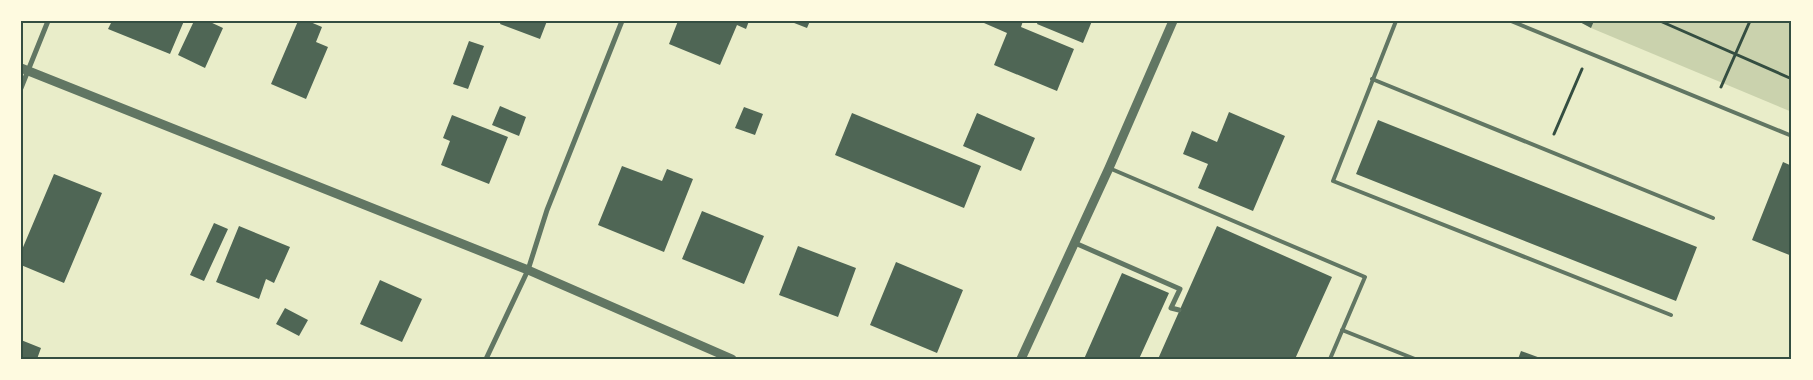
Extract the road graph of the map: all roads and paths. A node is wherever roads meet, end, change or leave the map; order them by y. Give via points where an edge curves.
1 (48, 21) edge
2 (622, 21) edge
3 (1173, 21) edge
4 (1396, 21) edge
5 (1511, 21) edge
6 (1660, 21) edge
7 (1750, 21) edge
8 (1588, 54) junction
9 (1735, 54) junction
10 (25, 70) edge
11 (1372, 79) junction
12 (1792, 79) edge
13 (21, 88) edge
14 (1712, 104) junction
15 (1792, 136) edge
16 (1547, 151) junction
17 (1109, 168) junction
18 (1712, 218) dead end
19 (1075, 243) junction
20 (528, 270) junction
21 (1179, 310) dead end
22 (1671, 316) dead end
23 (1342, 330) junction
24 (486, 359) edge
25 (732, 359) edge
26 (1021, 359) edge
27 (1330, 359) edge
28 (1415, 359) edge

1 - 10 street
2 - 20 street via 547,210
3 - 17 street
4 - 11 lane
5 - 8 lane
6 - 9 path
7 - 9 path
8 - 14 lane
8 - 16 path
9 - 12 path
9 - 14 path
10 - 13 street
10 - 20 street
11 - 16 lane
11 - 22 lane via 1333,181
14 - 15 lane
16 - 18 lane
17 - 19 street
17 - 23 lane via 1365,277
19 - 21 street via 1180,290 1171,308
19 - 26 street
20 - 24 street
20 - 25 street
23 - 27 lane
23 - 28 lane

